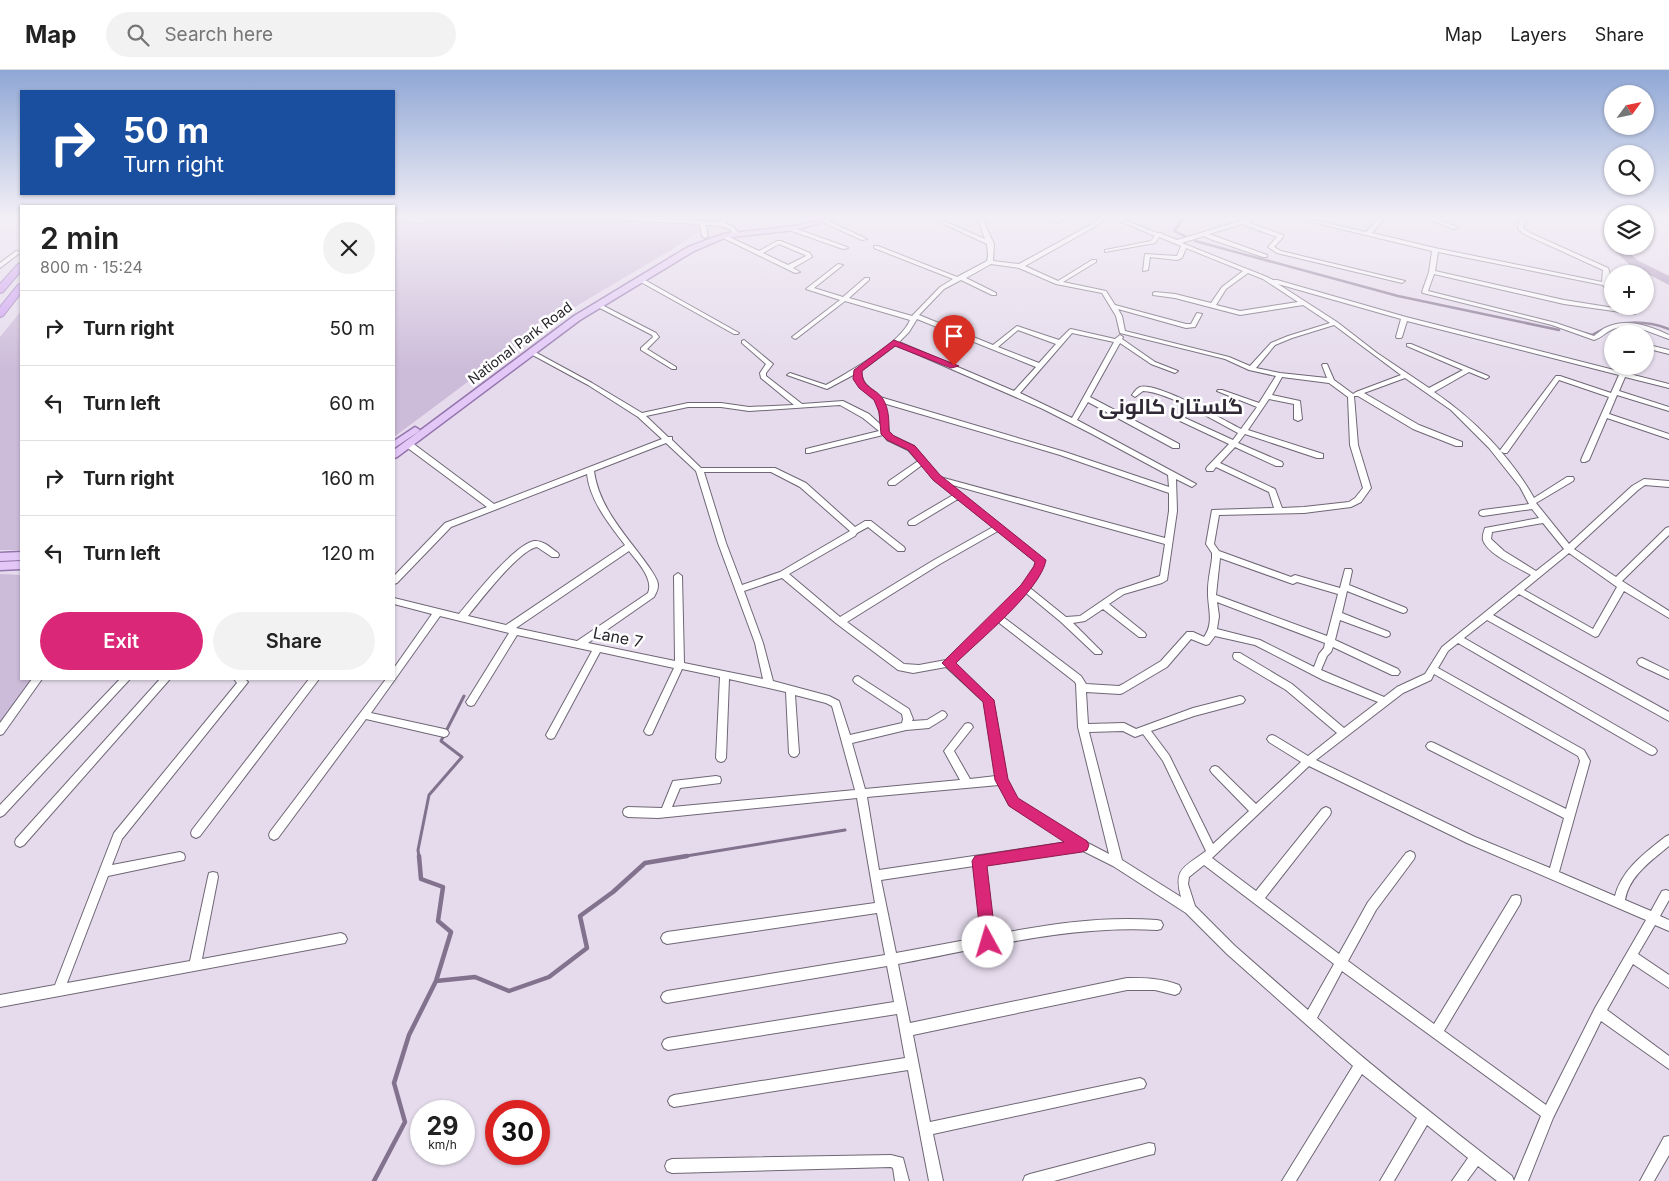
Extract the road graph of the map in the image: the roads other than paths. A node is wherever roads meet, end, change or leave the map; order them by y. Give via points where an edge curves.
1 (19, 268) edge
2 (650, 268) edge
3 (661, 268) edge
4 (788, 268) edge
5 (836, 268) edge
6 (932, 268) edge
7 (979, 268) edge
8 (1024, 268) edge
9 (1083, 268) edge
10 (1239, 268) edge
11 (1346, 268) edge
12 (1433, 268) edge
13 (1524, 268) edge
14 (1247, 271) junction
15 (797, 272) dead end
16 (1432, 272) junction
17 (959, 278) junction
18 (1265, 278) junction
19 (867, 279) dead end
20 (641, 280) junction
21 (1402, 281) dead end
22 (1058, 283) junction
23 (1604, 284) edge
24 (20, 288) edge
25 (0, 290) edge
26 (994, 294) dead end
27 (1155, 294) dead end
28 (844, 300) junction
29 (1303, 303) junction
30 (598, 305) junction
31 (1113, 306) junction
32 (1212, 306) junction
33 (1604, 308) edge
34 (0, 314) edge
35 (1199, 314) dead end
36 (1635, 315) edge
37 (914, 317) junction
38 (1404, 318) junction
39 (1335, 323) junction
40 (1644, 324) junction
41 (1122, 332) junction
42 (1602, 333) joint
43 (736, 334) dead end
44 (795, 336) dead end
45 (1399, 337) dead end
46 (1669, 337) edge
47 (1118, 340) junction
48 (744, 342) dead end
49 (894, 342) junction
50 (1060, 343) junction
51 (1409, 345) dead end
52 (994, 347) junction
53 (1654, 348) edge
54 (530, 352) junction
55 (1669, 352) edge
56 (1325, 365) dead end
57 (1040, 366) junction
58 (674, 368) dead end
59 (1251, 369) junction
60 (1604, 369) edge
61 (858, 370) junction
62 (1175, 370) dead end
63 (1468, 370) junction
64 (790, 375) dead end
65 (1280, 375) junction
66 (1407, 375) junction
67 (1624, 375) edge
68 (1628, 375) edge
69 (1486, 377) dead end
70 (1331, 380) junction
71 (1669, 386) edge
72 (1220, 391) dead end
73 (1430, 391) junction
74 (1015, 394) junction
75 (1614, 394) junction
76 (1135, 395) dead end
77 (1354, 395) junction
78 (1267, 396) junction
79 (1086, 398) junction
80 (878, 399) junction
81 (800, 406) junction
82 (1261, 406) junction
83 (1669, 409) edge
84 (641, 415) junction
85 (1605, 415) junction
86 (1298, 419) dead end
87 (1182, 420) dead end
88 (1073, 422) junction
89 (1242, 431) junction
90 (885, 432) junction
91 (1669, 437) edge
92 (669, 440) junction
93 (395, 444) edge
94 (408, 444) junction
95 (1232, 444) junction
96 (1459, 444) dead end
97 (1176, 446) dead end
98 (809, 451) dead end
99 (1504, 451) dead end
100 (395, 454) edge
101 (1320, 456) dead end
102 (1585, 460) dead end
103 (921, 462) junction
104 (1280, 464) dead end
105 (699, 470) junction
106 (590, 471) junction
107 (1172, 474) junction
108 (936, 477) junction
109 (1570, 479) dead end
110 (892, 483) dead end
111 (1192, 484) dead end
112 (1669, 484) edge
113 (1172, 491) junction
114 (959, 495) junction
115 (1533, 504) junction
116 (494, 508) junction
117 (1279, 510) junction
118 (1483, 513) dead end
119 (1545, 520) junction
120 (912, 523) dead end
121 (999, 527) junction
122 (854, 531) junction
123 (1667, 534) edge
124 (1169, 542) junction
125 (630, 546) junction
126 (901, 549) dead end
127 (1569, 549) junction
128 (1216, 553) junction
129 (555, 555) dead end
130 (20, 556) edge
131 (0, 557) edge
132 (20, 565) edge
133 (0, 566) edge
134 (1348, 571) dead end
135 (783, 574) junction
136 (1537, 575) junction
137 (678, 576) dead end
138 (395, 580) edge
139 (1619, 584) junction
140 (1025, 588) junction
141 (739, 589) junction
142 (1344, 589) junction
143 (1518, 590) junction
144 (1213, 597) junction
145 (395, 601) edge
146 (1103, 604) junction
147 (1403, 610) dead end
148 (438, 612) junction
149 (1668, 614) edge
150 (1337, 615) junction
151 (1486, 616) junction
152 (997, 617) junction
153 (461, 618) junction
154 (1064, 620) junction
155 (840, 622) junction
156 (511, 630) junction
157 (1214, 632) junction
158 (1386, 634) dead end
159 (1142, 635) dead end
160 (1458, 639) junction
161 (1330, 641) junction
162 (579, 644) junction
163 (598, 648) junction
164 (1098, 652) dead end
165 (1237, 656) dead end
166 (1642, 662) dead end
167 (948, 663) junction
168 (680, 664) junction
169 (1433, 669) junction
170 (1316, 672) junction
171 (1395, 672) dead end
172 (395, 674) edge
173 (725, 674) junction
174 (1669, 675) edge
175 (36, 680) edge
176 (124, 680) edge
177 (164, 680) edge
178 (239, 680) edge
179 (313, 680) edge
180 (390, 680) edge
181 (858, 680) dead end
182 (769, 684) junction
183 (1083, 688) junction
184 (790, 689) junction
185 (1240, 700) dead end
186 (1385, 701) junction
187 (471, 702) dead end
188 (365, 715) junction
189 (942, 715) dead end
190 (1669, 717) edge
191 (906, 726) junction
192 (968, 727) dead end
193 (1084, 728) junction
194 (1145, 730) junction
195 (0, 731) edge
196 (649, 731) dead end
197 (444, 733) dead end
198 (1344, 733) junction
199 (551, 735) dead end
200 (1272, 739) dead end
201 (846, 740) junction
202 (1431, 746) dead end
203 (1652, 751) dead end
204 (794, 753) dead end
205 (721, 758) dead end
206 (1308, 760) junction
207 (1215, 770) dead end
208 (716, 780) dead end
209 (1002, 780) junction
210 (967, 784) junction
211 (861, 793) junction
212 (1255, 810) junction
213 (0, 812) edge
214 (628, 812) dead end
215 (665, 812) junction
216 (1326, 812) dead end
217 (1570, 816) junction
218 (196, 833) dead end
219 (274, 835) dead end
220 (1669, 840) edge
221 (20, 842) dead end
222 (1082, 845) junction
223 (1208, 855) junction
224 (1410, 856) dead end
225 (180, 857) dead end
226 (979, 861) junction
227 (1118, 863) junction
228 (104, 872) junction
229 (1553, 875) junction
230 (876, 876) junction
231 (212, 877) dead end
232 (1666, 895) dead end
233 (1257, 899) junction
234 (1516, 900) dead end
235 (1618, 903) junction
236 (882, 907) junction
237 (1190, 909) junction
238 (1652, 918) junction
239 (1157, 925) dead end
240 (1669, 926) edge
241 (667, 938) dead end
242 (341, 939) dead end
243 (988, 942) junction
244 (1631, 956) junction
245 (892, 960) junction
246 (1341, 963) junction
247 (195, 966) junction
248 (1669, 982) edge
249 (1175, 989) dead end
250 (59, 990) junction
251 (667, 997) dead end
252 (0, 1001) edge
253 (902, 1007) junction
254 (1599, 1012) junction
255 (1309, 1020) junction
256 (906, 1030) junction
257 (1436, 1032) junction
258 (668, 1044) dead end
259 (1669, 1063) edge
260 (913, 1064) junction
261 (1360, 1065) junction
262 (1140, 1084) dead end
263 (674, 1101) dead end
264 (1548, 1114) junction
265 (1425, 1116) junction
266 (926, 1129) junction
267 (1669, 1142) edge
268 (1149, 1149) dead end
269 (1477, 1156) junction
270 (672, 1166) dead end
271 (902, 1181) edge
272 (936, 1181) edge
273 (1030, 1181) edge
274 (1289, 1181) edge
275 (1387, 1181) edge
276 (1459, 1181) edge
277 (1507, 1181) edge
278 (1521, 1181) edge
279 (1646, 1181) edge

1 - 25 highway
2 - 93 main road, National Park Road via 564,317
3 - 20 main road, National Park Road
4 - 15 street
5 - 28 street via 809,289
6 - 17 street
7 - 17 street
8 - 22 street
9 - 22 street
10 - 14 street
11 - 21 street
12 - 16 street
13 - 23 street
14 - 18 street
14 - 32 street via 1224,288
16 - 33 street
16 - 42 street via 1425,292 1554,324 1594,338
17 - 26 street
17 - 37 street via 942,288
18 - 29 street
18 - 38 street
19 - 28 street
20 - 30 main road, National Park Road
20 - 43 street
22 - 31 street via 1101,290
24 - 34 highway
27 - 32 street
28 - 37 street
28 - 44 street
29 - 32 street via 1240,313
29 - 39 street
30 - 54 main road, National Park Road
30 - 58 street via 654,334 656,337 643,349
31 - 35 street via 1186,326 1193,326
31 - 41 street
36 - 40 street
37 - 49 street via 914,322
37 - 52 street
38 - 45 street
38 - 60 street
39 - 59 street via 1274,344
39 - 66 street
40 - 42 street via 1621,325
40 - 46 street
41 - 47 street
41 - 59 street via 1227,358
47 - 50 street via 1071,331
47 - 62 street via 1153,362
47 - 79 street
48 - 81 street via 770,364 763,377
49 - 61 street
49 - 74 street
50 - 52 street via 1018,328
50 - 57 street
51 - 63 street
52 - 57 street
53 - 55 street
54 - 84 street
54 - 94 main road, National Park Road
56 - 70 street
57 - 74 street
59 - 65 street
61 - 64 street via 827,387
61 - 80 street via 858,379 864,388
63 - 69 street
63 - 73 street
65 - 70 street
65 - 78 street
66 - 73 street
66 - 77 street
67 - 75 street
68 - 71 street
70 - 77 street
72 - 82 street
73 - 115 street via 1453,408 1492,446
74 - 88 street
75 - 83 street
75 - 85 street
75 - 99 street via 1558,377
76 - 89 street via 1146,388
77 - 96 street
77 - 117 street via 1354,445 1367,488 1351,504
78 - 82 street
78 - 86 street via 1296,402
79 - 88 street
79 - 97 street
80 - 90 street via 884,412
80 - 113 street via 1025,441
81 - 84 street via 749,409 688,404
81 - 90 street via 841,403 866,416
82 - 89 street
84 - 92 street
85 - 91 street
85 - 102 street
87 - 95 street
88 - 107 street
89 - 95 street
89 - 101 street
90 - 98 street
90 - 103 street via 911,448
92 - 105 street
92 - 106 street
94 - 100 main road, National Park Road
94 - 116 street
95 - 104 street
95 - 117 street via 1212,466 1272,491
103 - 108 street
103 - 110 street
105 - 122 street via 772,470 780,473 803,485
105 - 141 street
106 - 116 street
106 - 125 street via 590,480 600,502
107 - 111 street
107 - 113 street
108 - 114 street
108 - 124 street
109 - 115 street
112 - 127 street via 1648,482 1640,485
113 - 124 street
114 - 120 street
114 - 121 street
115 - 118 street
115 - 119 street
116 - 138 street via 448,526
117 - 128 street via 1215,512 1210,544
119 - 127 street
119 - 136 street via 1491,528 1487,536 1494,548
121 - 140 street via 1040,560
121 - 155 street
122 - 126 street via 868,523
122 - 135 street
123 - 139 street
124 - 146 street via 1164,578 1121,592
125 - 156 street
125 - 162 street via 654,583 654,590 623,616
127 - 136 street
127 - 139 street
128 - 142 street via 1293,581 1295,578 1304,579
128 - 144 street
129 - 153 street via 538,544 529,545 505,567
130 - 131 main road
132 - 133 main road
134 - 142 street
135 - 141 street
135 - 155 street
136 - 143 street
137 - 168 street
139 - 143 street via 1595,634
139 - 149 street
140 - 152 street
140 - 154 street
141 - 182 street via 759,643
142 - 147 street
142 - 150 street
143 - 151 street
144 - 157 street
144 - 161 street
145 - 148 street, Lane 7
146 - 154 street via 1082,619
146 - 159 street
148 - 153 street, Lane 7
148 - 172 street
150 - 158 street
150 - 161 street
151 - 160 street
151 - 190 street
152 - 167 street
152 - 183 street via 1078,679
153 - 156 street, Lane 7
154 - 164 street
155 - 167 street via 909,670
156 - 162 street, Lane 7
156 - 187 street
157 - 170 street via 1257,642
157 - 183 street via 1206,642 1190,634 1164,664 1120,690
160 - 169 street via 1445,650
160 - 203 street
161 - 170 street
161 - 171 street
162 - 163 street, Lane 7
163 - 168 street, Lane 7
163 - 199 street
165 - 198 street via 1289,687
166 - 174 street
167 - 209 street via 988,700
168 - 173 street, Lane 7
168 - 196 street
169 - 186 street via 1428,677
169 - 217 street via 1581,753 1585,761
170 - 186 street
173 - 182 street, Lane 7
173 - 205 street
175 - 195 street
176 - 213 street
177 - 221 street
178 - 228 street via 241,686 118,836
179 - 218 street
180 - 188 street
181 - 191 street via 906,712
182 - 184 street, Lane 7
183 - 193 street
184 - 201 street, Lane 7 via 836,704
184 - 204 street
185 - 194 street via 1193,712
186 - 198 street
188 - 197 street
188 - 219 street
189 - 191 street via 930,724
191 - 201 street
192 - 210 street via 949,751
193 - 194 street via 1124,727 1132,733
193 - 227 street
194 - 223 street via 1166,758
198 - 206 street
200 - 206 street
201 - 211 street
202 - 217 street
206 - 212 street
206 - 229 street via 1471,840
207 - 212 street
208 - 215 street via 677,784
209 - 210 street
209 - 222 street via 1014,802
210 - 211 street
211 - 215 street
211 - 230 street
212 - 223 street
214 - 215 street
216 - 233 street
217 - 229 street
220 - 235 street via 1630,874
222 - 226 street
222 - 227 street
223 - 233 street
223 - 237 street via 1184,874 1183,884
224 - 246 street via 1372,906
225 - 228 street
226 - 230 street
226 - 243 street
227 - 237 street
228 - 250 street
229 - 235 street
230 - 236 street
231 - 247 street
232 - 238 street
233 - 246 street
234 - 257 street
235 - 238 street
236 - 241 street
236 - 245 street
237 - 255 street
238 - 240 street
238 - 244 street
239 - 243 street via 1132,922 1088,924
242 - 247 street
243 - 245 street
244 - 248 street
244 - 254 street
245 - 251 street
245 - 253 street
246 - 255 street
246 - 257 street
247 - 250 street
249 - 256 street via 1155,984 1127,984
250 - 252 street
253 - 256 street
253 - 258 street
254 - 259 street
254 - 264 street
255 - 261 street
256 - 260 street
257 - 264 street
260 - 263 street
260 - 266 street
261 - 265 street
261 - 274 street
262 - 266 street
264 - 278 street
265 - 269 street
265 - 275 street
266 - 272 street
267 - 279 street
268 - 273 street
269 - 276 street
269 - 277 street
270 - 271 street via 891,1160 898,1163

